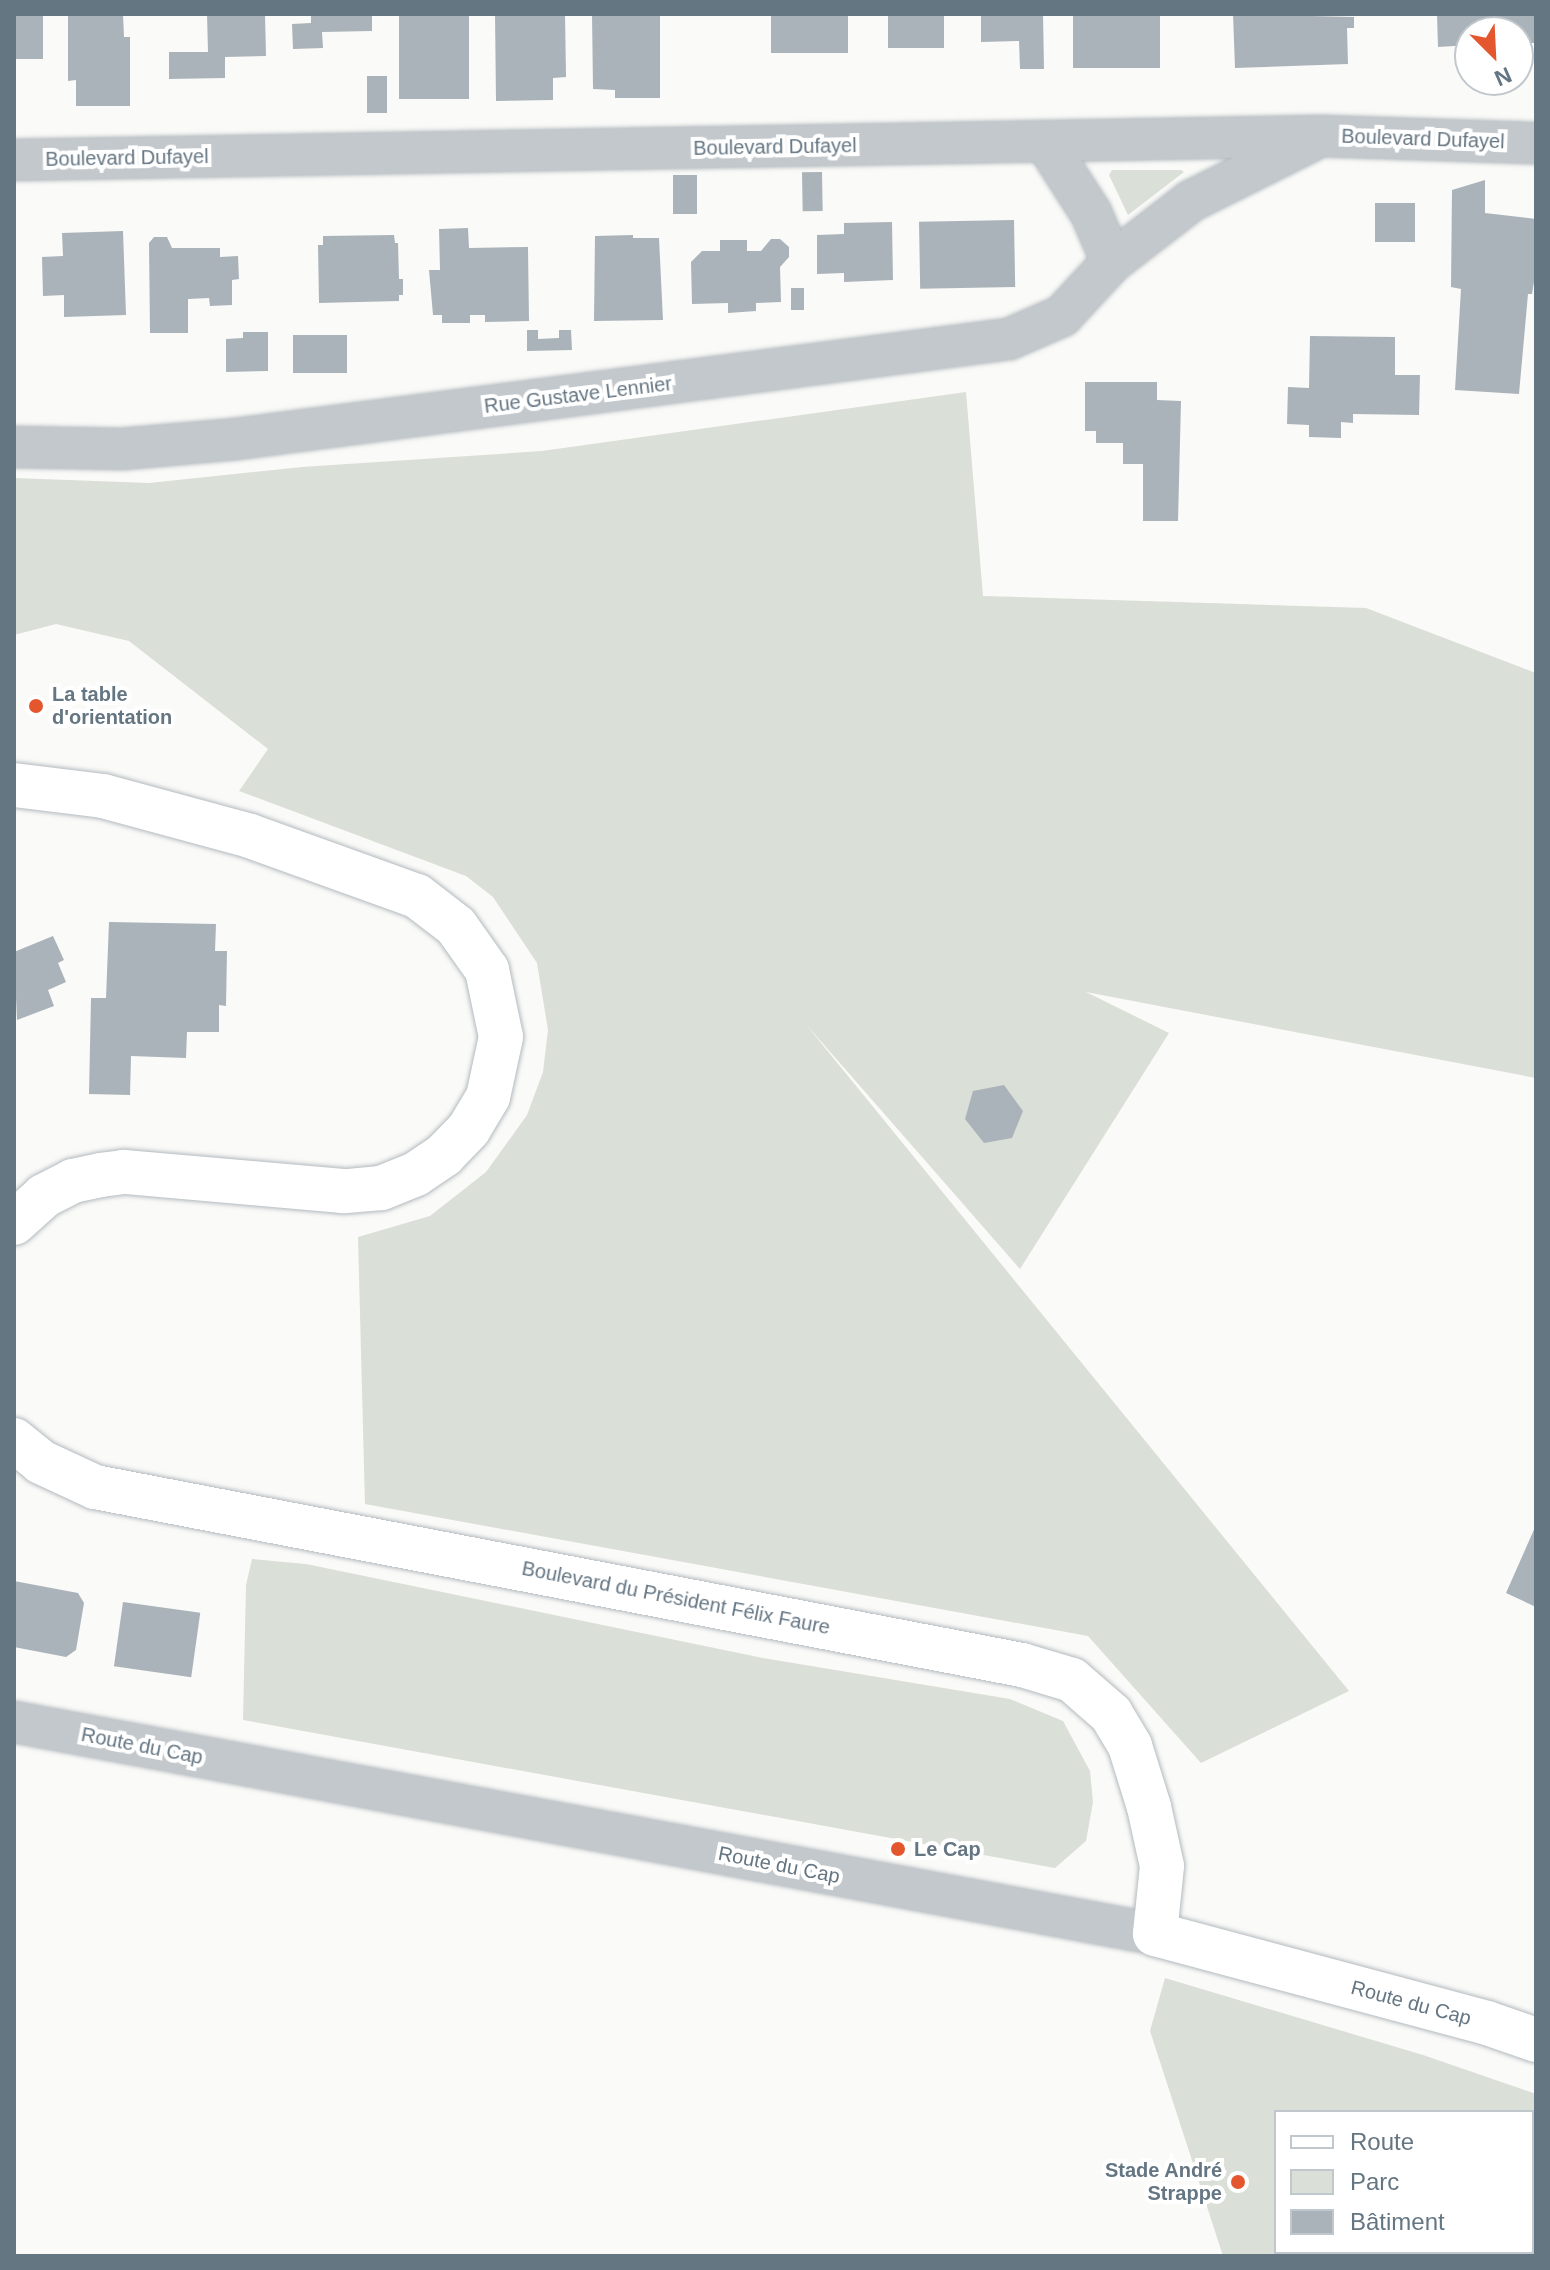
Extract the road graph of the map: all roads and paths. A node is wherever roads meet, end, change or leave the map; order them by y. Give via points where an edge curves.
1 (1321, 136) junction
2 (1046, 143) junction
3 (1536, 143) edge
4 (14, 160) edge
5 (1112, 262) junction
6 (14, 447) edge
7 (14, 785) edge
8 (14, 1223) edge
9 (14, 1440) edge
10 (14, 1722) edge
11 (1155, 1934) junction
12 (1536, 2040) edge

1 - 2 street, Boulevard Dufayel
1 - 3 street, Boulevard Dufayel
1 - 5 street, Rue Gustave Lennier via 1191,201
2 - 4 street, Boulevard Dufayel
2 - 5 street via 1091,213
5 - 6 street, Rue Gustave Lennier via 1062,316 1009,339 236,439 122,449
7 - 8 street via 103,796 250,836 417,896 456,926 487,970 501,1037 488,1097 469,1129 416,1174 381,1188 343,1191 124,1172 73,1181 44,1196
9 - 11 street, Boulevard du Président Félix Faure via 41,1462 95,1487 1022,1665 1072,1680 1111,1714 1130,1746 1162,1866
10 - 11 street, Route du Cap
11 - 12 street, Route du Cap

